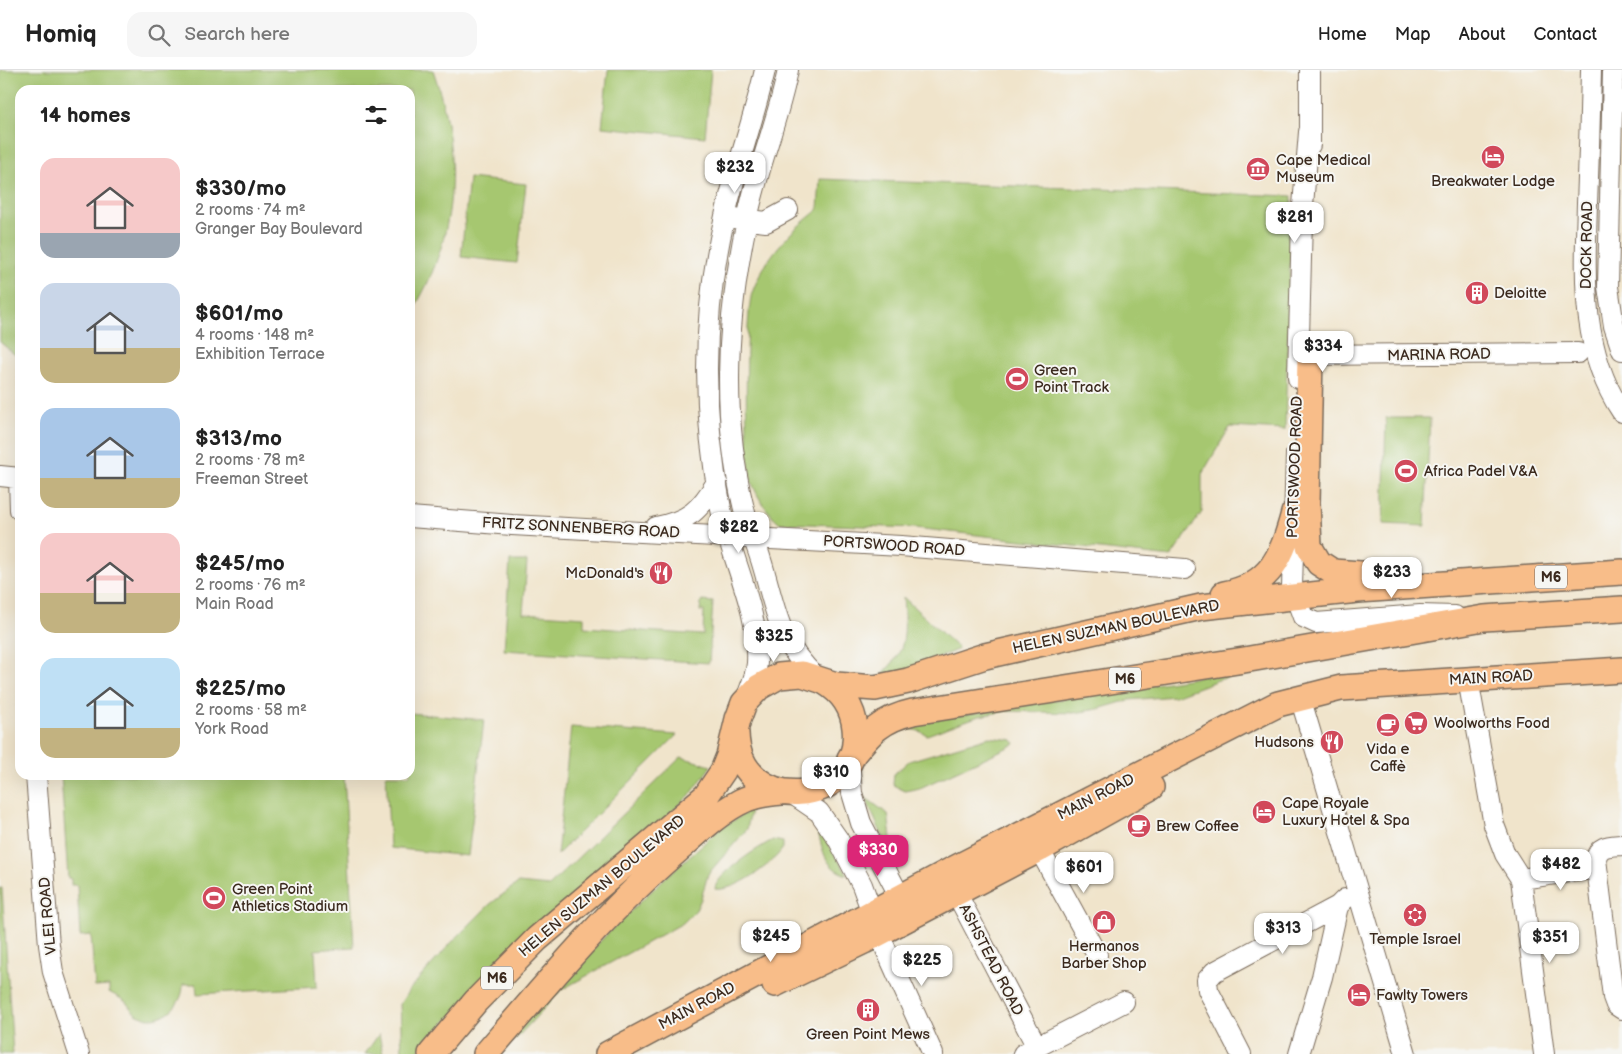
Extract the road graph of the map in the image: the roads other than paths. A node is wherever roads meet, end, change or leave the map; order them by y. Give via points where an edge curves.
1 (765, 70) edge
2 (788, 70) edge
3 (1310, 70) edge
4 (1591, 70) edge
5 (1613, 70) edge
6 (788, 210) dead end
7 (725, 216) junction
8 (747, 220) junction
9 (1622, 350) edge
10 (1578, 353) dead end
11 (1305, 356) junction
12 (1622, 412) edge
13 (0, 476) edge
14 (15, 478) edge
15 (717, 482) junction
16 (1294, 513) junction
17 (415, 517) edge
18 (635, 531) junction
19 (727, 536) junction
20 (753, 537) junction
21 (1185, 569) dead end
22 (1622, 572) edge
23 (1479, 581) junction
24 (1294, 595) junction
25 (1622, 609) edge
26 (1168, 613) junction
27 (1484, 618) junction
28 (1622, 670) edge
29 (821, 680) junction
30 (1622, 684) edge
31 (1468, 686) junction
32 (744, 704) junction
33 (1302, 704) junction
34 (736, 730) junction
35 (850, 759) junction
36 (36, 780) edge
37 (786, 793) junction
38 (1034, 840) junction
39 (1622, 845) edge
40 (1596, 868) junction
41 (1521, 879) junction
42 (951, 882) junction
43 (1356, 889) junction
44 (905, 906) junction
45 (1338, 906) junction
46 (876, 922) junction
47 (1097, 956) dead end
48 (1124, 1002) dead end
49 (1622, 1009) edge
50 (1030, 1050) edge
51 (80, 1054) edge
52 (431, 1054) edge
53 (486, 1054) edge
54 (608, 1054) edge
55 (639, 1054) edge
56 (933, 1054) edge
57 (1241, 1054) edge
58 (1298, 1054) edge
59 (1406, 1054) edge
60 (1544, 1054) edge

1 - 7 street
2 - 8 street
3 - 11 street, PORTSWOOD ROAD via 1312,217
4 - 12 street, DOCK ROAD via 1586,261 1588,316 1604,378
5 - 9 street, DOCK ROAD via 1608,287
6 - 8 street via 766,222
7 - 8 street
7 - 15 street via 714,272 707,354
8 - 20 street via 733,308 730,398 738,478
10 - 11 street, MARINA ROAD
11 - 16 street, PORTSWOOD ROAD
11 - 23 main road via 1309,546 1315,559 1325,569 1342,574 1452,574
13 - 14 street
15 - 18 street via 703,504 690,516 672,524
15 - 19 street
16 - 24 street, PORTSWOOD ROAD via 1291,579
16 - 26 main road via 1279,559 1263,577 1238,591 1208,597
17 - 18 street, FRITZ SONNENBERG ROAD
18 - 19 street, FRITZ SONNENBERG ROAD
19 - 20 street, FRITZ SONNENBERG ROAD
19 - 32 street via 735,555 756,644 755,675
20 - 21 street, PORTSWOOD ROAD
20 - 29 street via 784,638 797,658
22 - 23 main road, HELEN SUZMAN BOULEVARD / M6
23 - 24 main road, HELEN SUZMAN BOULEVARD / M6
24 - 26 main road, HELEN SUZMAN BOULEVARD / M6
24 - 27 street, PORTSWOOD ROAD via 1303,617 1316,623 1420,615
25 - 27 main road, HELEN SUZMAN BOULEVARD / M6
26 - 29 main road, HELEN SUZMAN BOULEVARD / M6 via 984,656 891,685 865,688
27 - 35 main road, HELEN SUZMAN BOULEVARD / M6 via 906,714 878,726
28 - 31 main road, MAIN ROAD
29 - 32 main road, HELEN SUZMAN BOULEVARD / M6 via 799,674 776,677 758,687
29 - 35 main road, HELEN SUZMAN BOULEVARD / M6 via 842,696 853,716 856,734
30 - 31 main road, MAIN ROAD
31 - 33 main road, MAIN ROAD via 1343,704
31 - 41 street via 1494,825 1505,854
32 - 34 main road, HELEN SUZMAN BOULEVARD / M6
33 - 38 main road, MAIN ROAD via 1278,720 1170,768
33 - 43 street
34 - 37 main road, HELEN SUZMAN BOULEVARD / M6 via 738,750 746,768 759,782
34 - 52 main road, HELEN SUZMAN BOULEVARD / M6 via 723,771 706,796 537,939 476,1001
35 - 37 main road, HELEN SUZMAN BOULEVARD / M6 via 839,775 825,786 809,792
35 - 44 street via 852,793 861,823
36 - 51 street, VLEI ROAD via 49,945 54,972
37 - 46 street via 824,817 862,885
37 - 53 main road, HELEN SUZMAN BOULEVARD / M6 via 755,796 737,803 672,855 590,935
38 - 42 main road, MAIN ROAD
38 - 47 street
39 - 40 street via 1605,846 1600,850
40 - 41 street
40 - 49 street via 1612,997
41 - 60 street
42 - 44 main road, MAIN ROAD
42 - 50 street, ASHSTEAD ROAD
43 - 45 street
43 - 59 street
44 - 46 main road, MAIN ROAD
45 - 57 street via 1214,972 1206,980
45 - 58 street via 1322,977
46 - 54 main road, MAIN ROAD
46 - 55 main road, MAIN ROAD via 801,970
46 - 56 street
48 - 50 street

